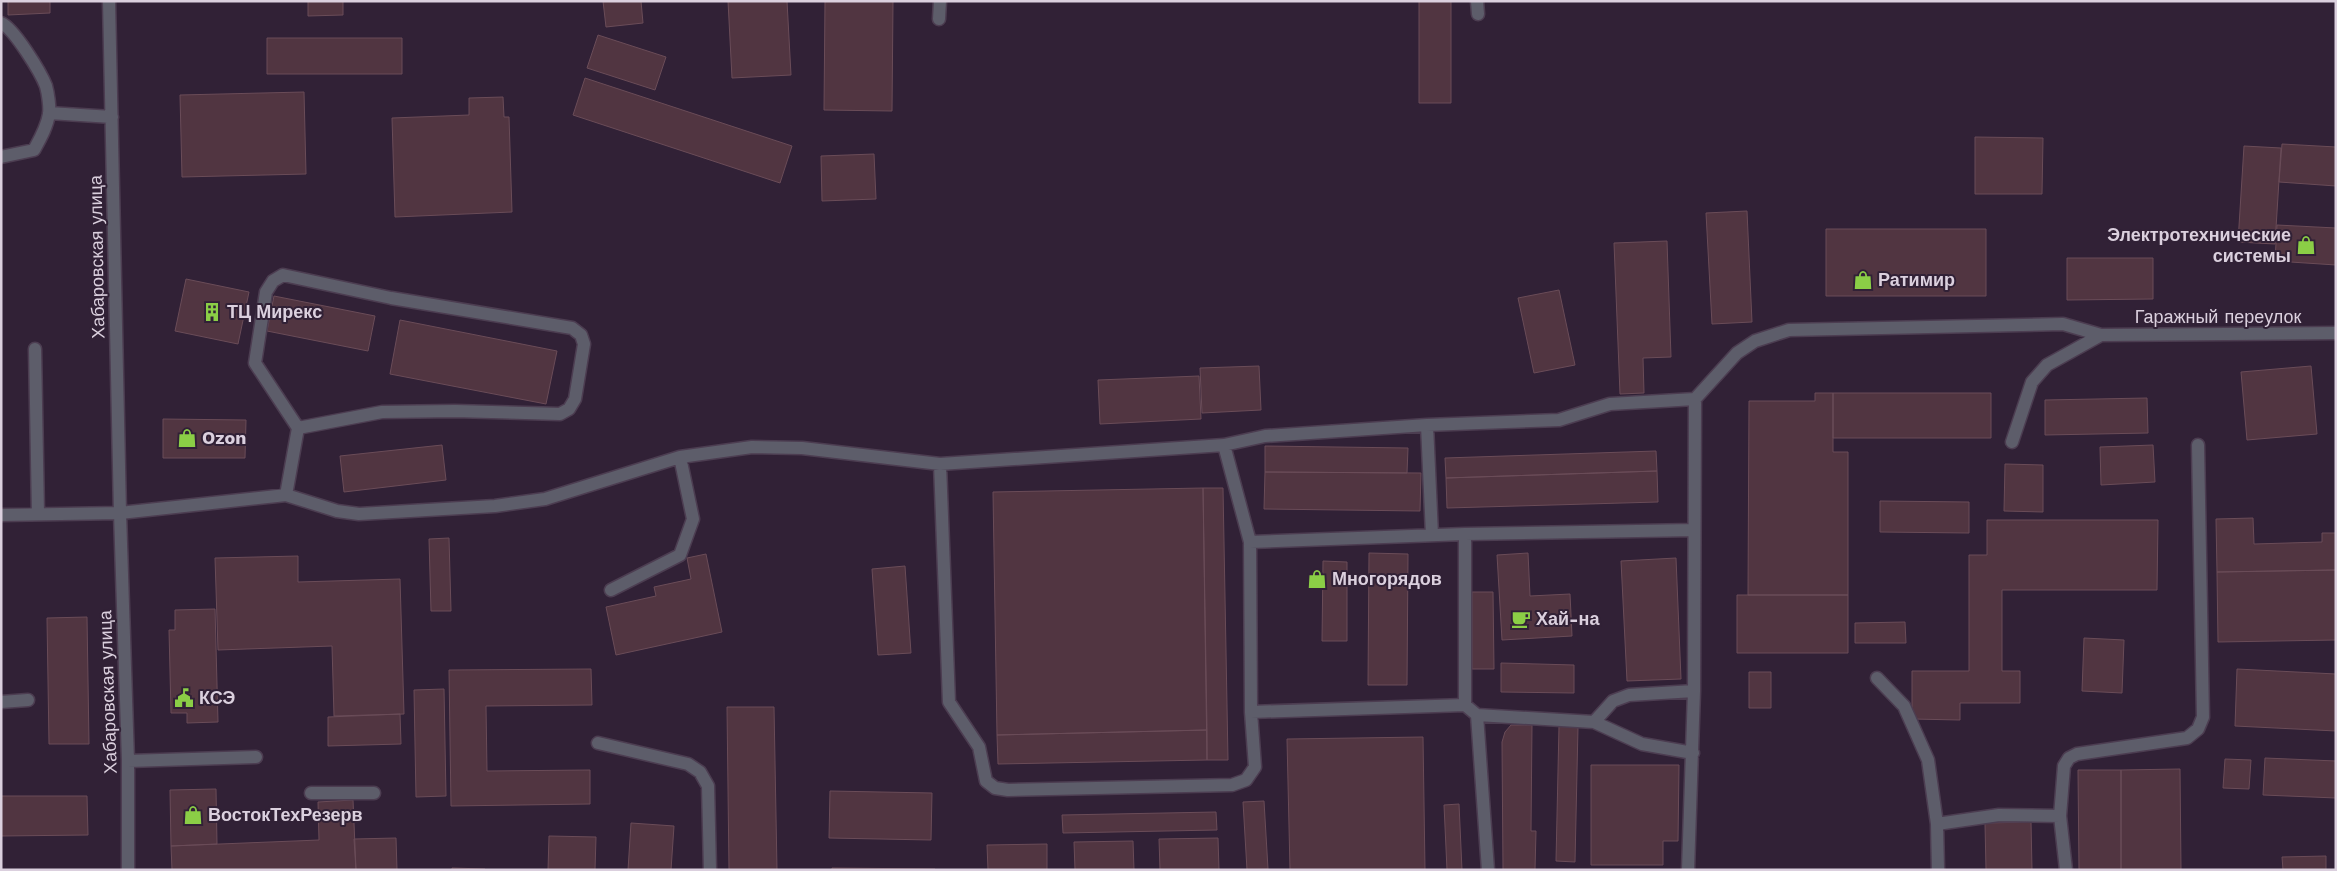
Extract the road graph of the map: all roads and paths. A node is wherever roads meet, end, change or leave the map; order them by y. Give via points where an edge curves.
1 (109, 1) edge
2 (940, 1) edge
3 (939, 19) dead end
4 (1, 23) edge
5 (49, 113) junction
6 (112, 117) junction
7 (1, 157) edge
8 (2336, 333) edge
9 (2101, 335) junction
10 (35, 349) dead end
11 (1695, 399) junction
12 (1427, 425) junction
13 (298, 428) junction
14 (2012, 442) dead end
15 (1224, 445) junction
16 (2198, 445) dead end
17 (680, 457) junction
18 (940, 464) junction
19 (286, 495) junction
20 (120, 513) junction
21 (38, 514) junction
22 (1, 515) edge
23 (1694, 530) junction
24 (1465, 534) junction
25 (1432, 535) junction
26 (1250, 542) junction
27 (611, 590) dead end
28 (1877, 678) dead end
29 (1694, 691) junction
30 (28, 700) dead end
31 (1, 702) edge
32 (1465, 705) junction
33 (1251, 712) junction
34 (1477, 715) junction
35 (1594, 722) junction
36 (598, 744) dead end
37 (1693, 753) junction
38 (256, 757) dead end
39 (128, 761) junction
40 (311, 793) dead end
41 (374, 794) dead end
42 (2060, 816) junction
43 (1937, 824) junction
44 (128, 870) edge
45 (710, 870) edge
46 (1488, 870) edge
47 (1688, 870) edge
48 (1938, 870) edge
49 (2066, 870) edge

1 - 6 street, Хабаровская улица
2 - 3 street
4 - 5 street via 22,43 46,87
5 - 6 street
5 - 7 street via 34,150
6 - 20 street, Хабаровская улица
8 - 9 street, Гаражный переулок
9 - 11 street via 2062,324 1789,330 1755,341 1737,353
9 - 14 street via 2047,365 2032,382
10 - 21 street
11 - 12 street via 1610,404 1559,420
11 - 23 street
12 - 15 street via 1265,436
12 - 25 street
13 - 13 street via 382,412 560,414 569,409 575,399 584,344 581,335 572,328 391,298 283,275 273,281 266,292 255,363
13 - 19 street
15 - 18 street
15 - 26 street
16 - 42 street via 2203,717 2198,729 2187,738 2077,754 2069,758 2064,766
17 - 18 street via 752,447 802,448
17 - 19 street via 545,499 495,506 359,514 337,511
17 - 27 street via 693,520 680,555
18 - 33 street via 949,702 979,747 986,781 995,788 1008,790 1232,785 1246,780 1255,767
19 - 20 street
20 - 21 street
20 - 39 street, Хабаровская улица
21 - 22 street
23 - 24 street
23 - 29 street
24 - 25 street
24 - 32 street
25 - 26 street
26 - 33 street
28 - 43 street via 1904,706 1928,760
29 - 35 street via 1628,695 1613,701
29 - 37 street
30 - 31 street
32 - 33 street
32 - 34 street
34 - 35 street
34 - 46 street
35 - 37 street via 1642,744
36 - 45 street via 688,764 700,772 708,786
37 - 47 street
38 - 39 street
39 - 44 street, Хабаровская улица
40 - 41 street
42 - 43 street via 1999,815
42 - 49 street
43 - 48 street

